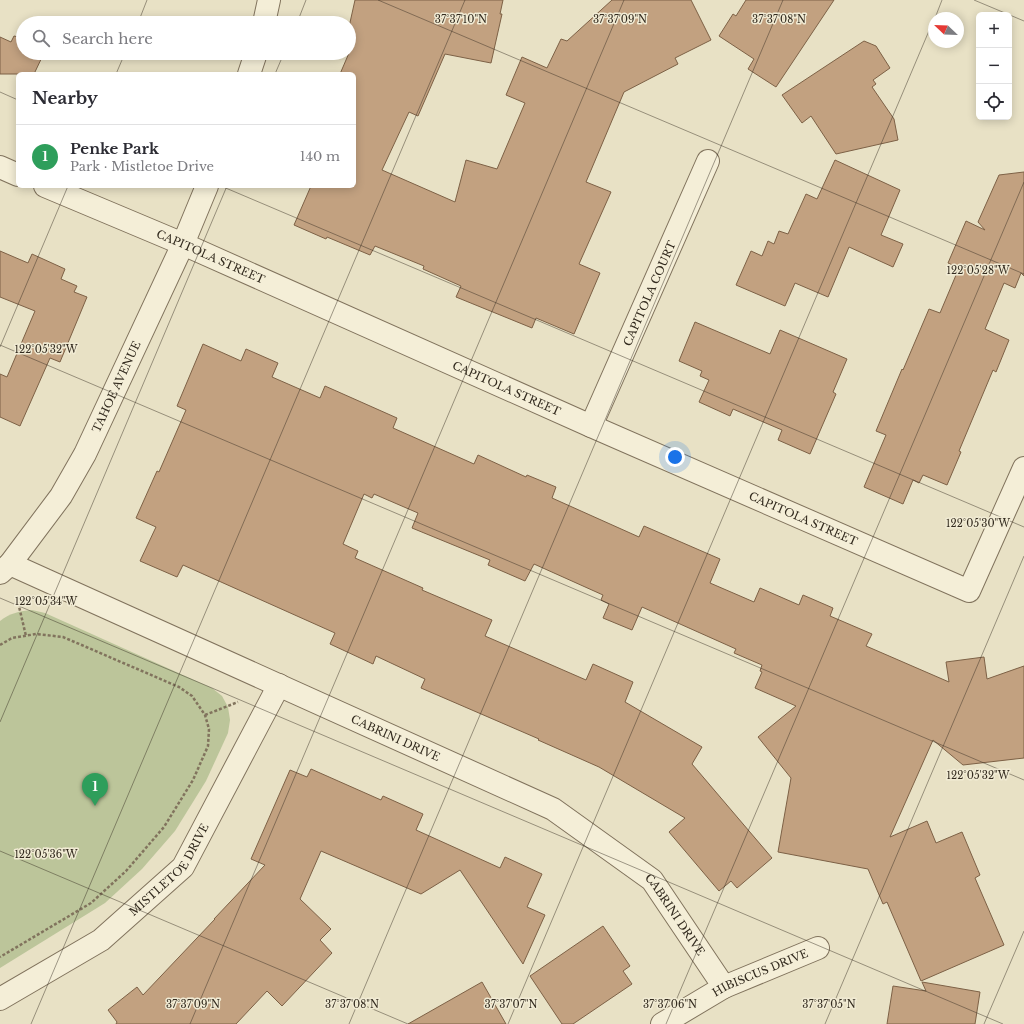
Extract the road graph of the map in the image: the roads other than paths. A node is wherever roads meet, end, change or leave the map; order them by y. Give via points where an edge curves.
1 (269, 0) edge
2 (266, 16) edge
3 (254, 60) edge
4 (250, 72) edge
5 (708, 161) dead end
6 (0, 167) edge
7 (16, 174) edge
8 (50, 188) edge
9 (206, 188) edge
10 (183, 244) junction
11 (592, 426) junction
12 (1024, 468) edge
13 (5, 569) edge
14 (279, 685) junction
15 (818, 948) dead end
16 (724, 987) junction
17 (0, 999) edge
18 (662, 1024) edge

1 - 2 street
3 - 4 street
5 - 11 street, CAPITOLA COURT
6 - 7 street
8 - 10 street, CAPITOLA STREET
9 - 10 street, TAHOE AVENUE
10 - 11 street, CAPITOLA STREET
10 - 13 street, TAHOE AVENUE via 85,454 61,496
11 - 12 street, CAPITOLA STREET via 969,591
13 - 14 street, CABRINI DRIVE
14 - 16 street, CABRINI DRIVE via 553,809 652,880
14 - 17 street, MISTLETOE DRIVE via 183,867 101,940
15 - 16 street, HIBISCUS DRIVE
16 - 18 street, HIBISCUS DRIVE

